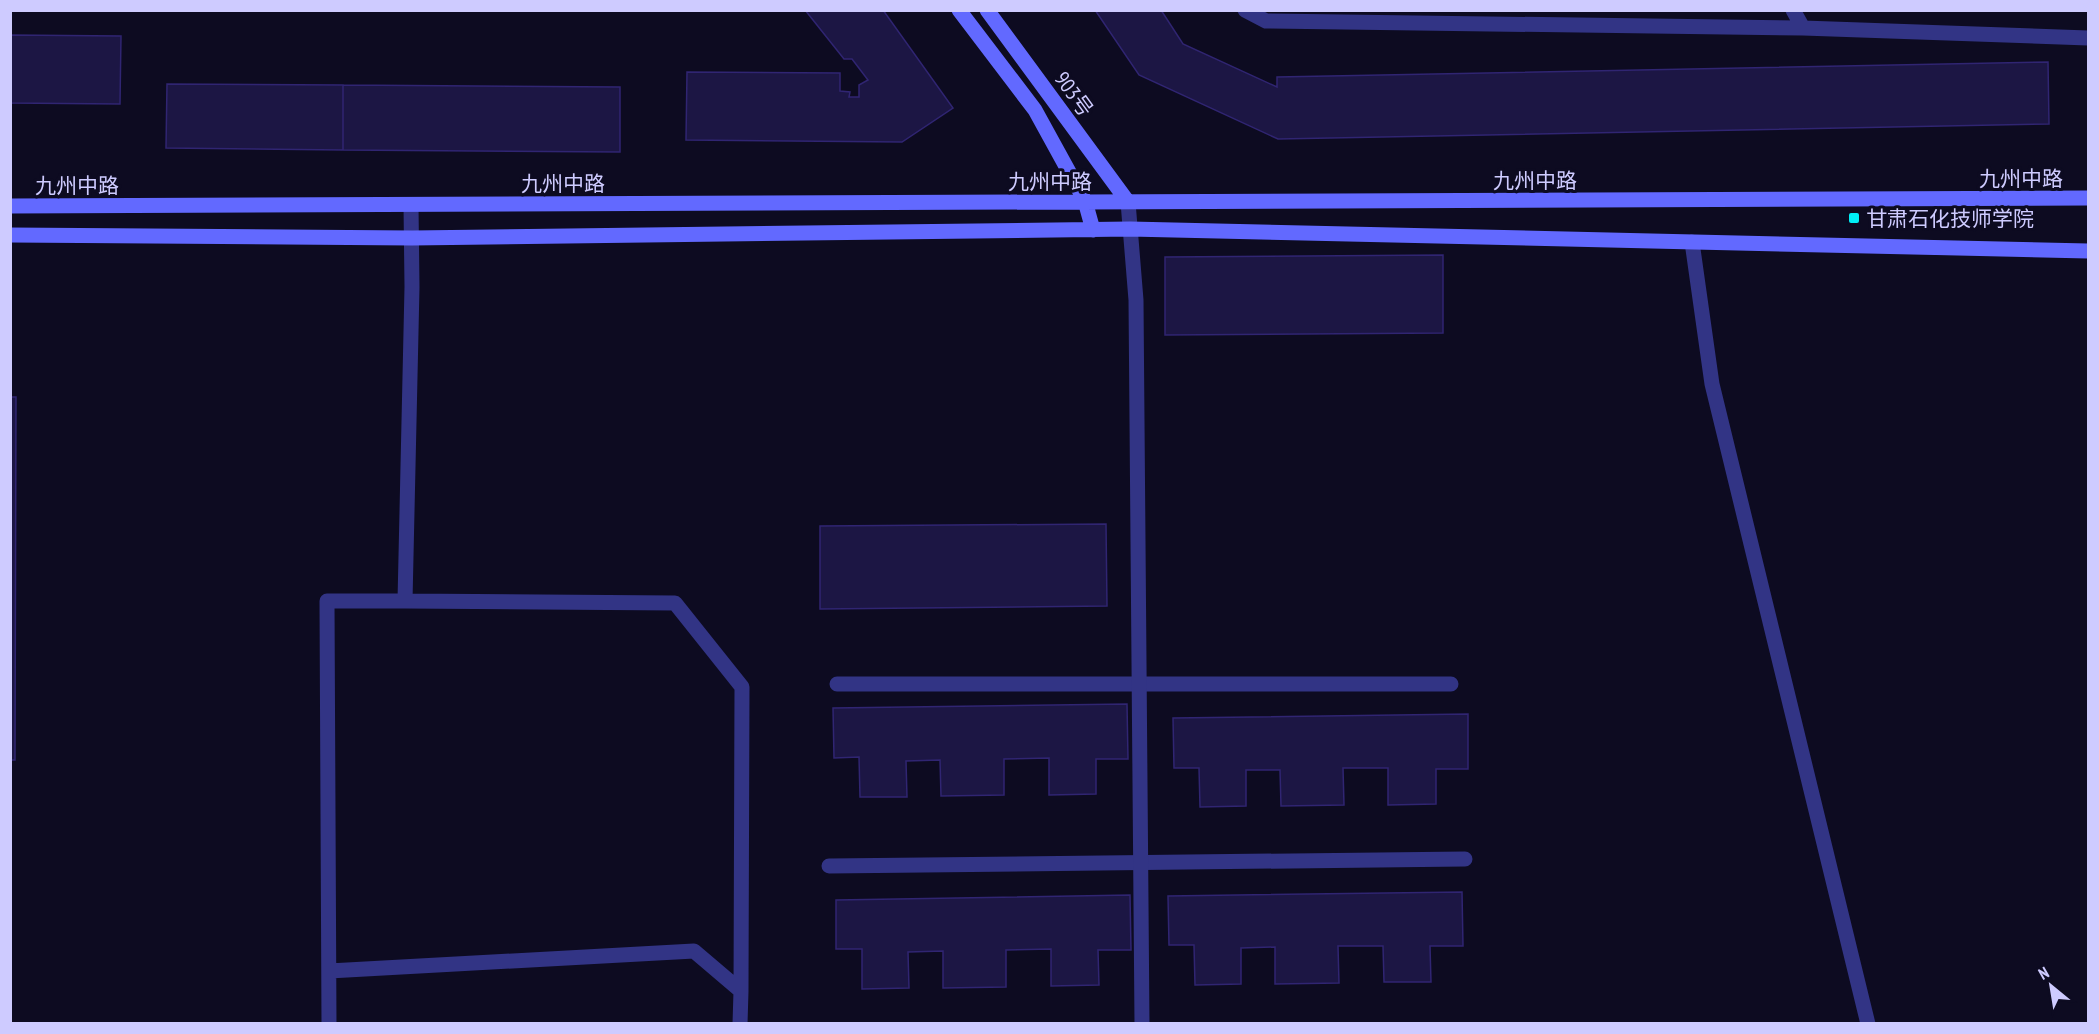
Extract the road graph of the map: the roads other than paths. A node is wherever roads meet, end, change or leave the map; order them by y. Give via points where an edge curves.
1 (959, 10) edge
2 (987, 10) edge
3 (1245, 10) edge
4 (1793, 10) edge
5 (1803, 28) junction
6 (2088, 38) edge
7 (2088, 198) edge
8 (1085, 201) junction
9 (1128, 202) junction
10 (411, 205) junction
11 (10, 206) edge
12 (1130, 229) junction
13 (1092, 230) junction
14 (10, 235) edge
15 (412, 238) junction
16 (1692, 242) junction
17 (2088, 251) edge
18 (405, 601) junction
19 (837, 684) dead end
20 (1139, 684) junction
21 (1451, 684) dead end
22 (1465, 859) dead end
23 (1141, 862) junction
24 (829, 866) dead end
25 (329, 971) junction
26 (741, 991) junction
27 (329, 1023) edge
28 (740, 1023) edge
29 (1142, 1023) edge
30 (1868, 1023) edge

1 - 8 street via 1035,110
2 - 9 street, 903号
3 - 5 street via 1266,21
4 - 5 street
5 - 6 street
7 - 9 street, 九州中路
8 - 9 street, 九州中路
8 - 10 street, 九州中路
8 - 13 street
9 - 12 street
10 - 11 street, 九州中路
10 - 15 street
12 - 13 street
12 - 16 street
12 - 20 street via 1136,300
13 - 15 street
14 - 15 street
15 - 18 street
16 - 17 street
16 - 30 street via 1712,384
18 - 25 street via 327,601
18 - 26 street via 675,603 742,687
19 - 20 street
20 - 21 street
20 - 23 street
22 - 23 street
23 - 24 street
23 - 29 street
25 - 26 street via 694,951
25 - 27 street
26 - 28 street

